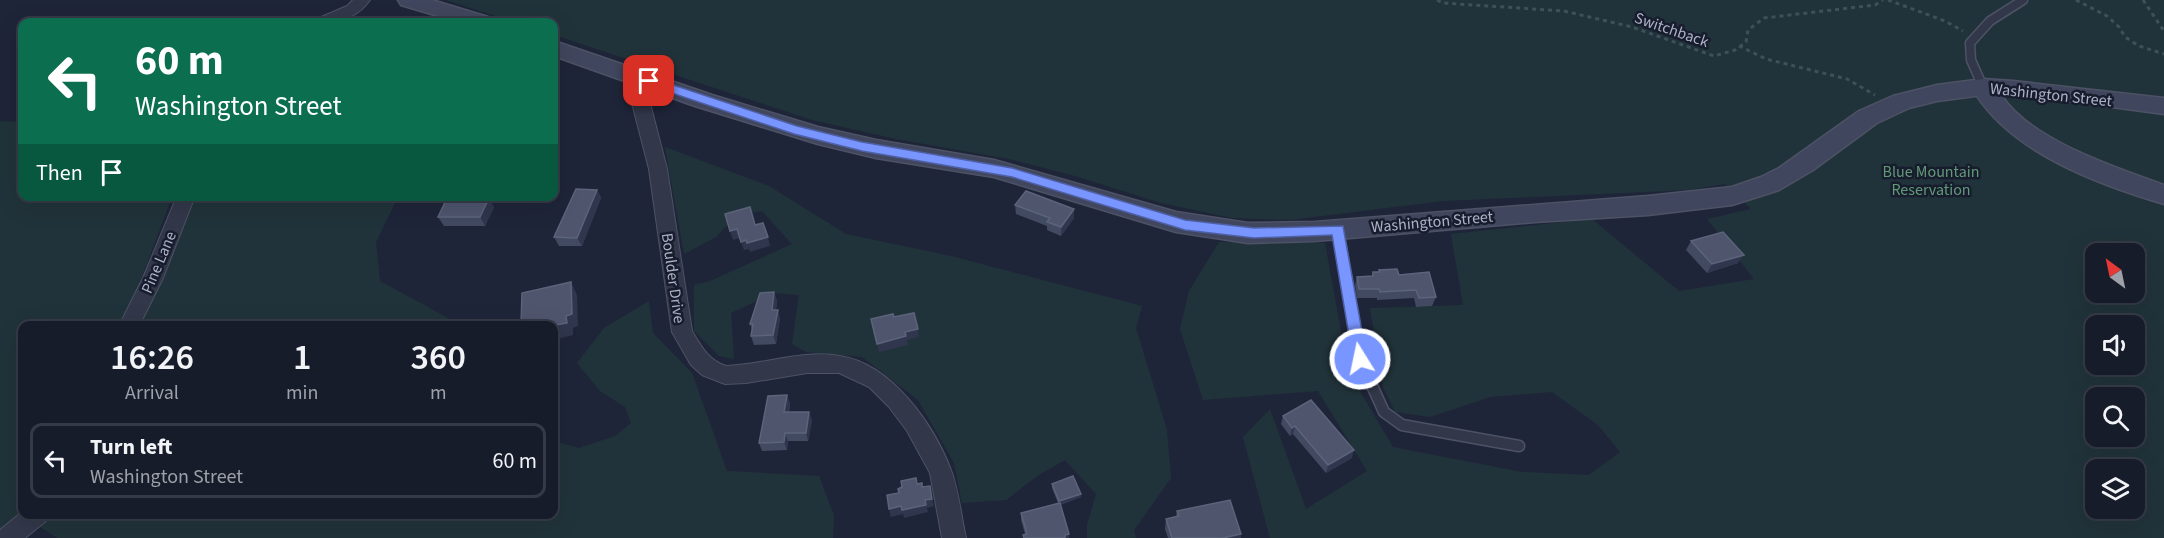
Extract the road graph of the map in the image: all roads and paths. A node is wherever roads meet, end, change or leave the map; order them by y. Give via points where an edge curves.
1 (363, 0) edge
2 (409, 0) edge
3 (1437, 0) edge
4 (1883, 0) edge
5 (1888, 0) edge
6 (2023, 0) edge
7 (2076, 0) edge
8 (2143, 0) edge
9 (334, 18) edge
10 (467, 18) edge
11 (2164, 31) edge
12 (1974, 38) junction
13 (1739, 46) junction
14 (558, 49) edge
15 (2164, 54) edge
16 (649, 81) junction
17 (1983, 87) junction
18 (1894, 105) junction
19 (2164, 106) edge
20 (2164, 195) edge
21 (184, 201) edge
22 (1338, 230) junction
23 (132, 321) edge
24 (1519, 446) dead end
25 (32, 519) edge
26 (8, 538) edge
27 (954, 538) edge

1 - 9 street
2 - 10 street
3 - 13 path, Switchback via 1564,11 1632,27 1714,56
4 - 13 path via 1875,5 1764,18 1750,28 1746,42
5 - 12 path via 1941,19
6 - 12 lane via 1997,16
7 - 15 path via 2107,16 2134,43
8 - 11 path
12 - 17 lane via 1969,49
13 - 18 path via 1766,59 1847,80
14 - 16 street, Washington Street
16 - 22 street, Washington Street via 794,129 862,147 1012,173 1185,225 1254,233
16 - 27 street, Boulder Drive via 641,103 658,169 682,332 698,359 724,375 807,364 839,364 876,381 915,424 941,472
17 - 18 street, Washington Street
17 - 19 street, Washington Street
17 - 20 street via 2000,112 2048,145
18 - 22 street, Washington Street via 1866,118 1781,180 1733,196
21 - 23 street, Pine Lane
22 - 24 lane via 1360,359 1384,412 1402,425
25 - 26 street

